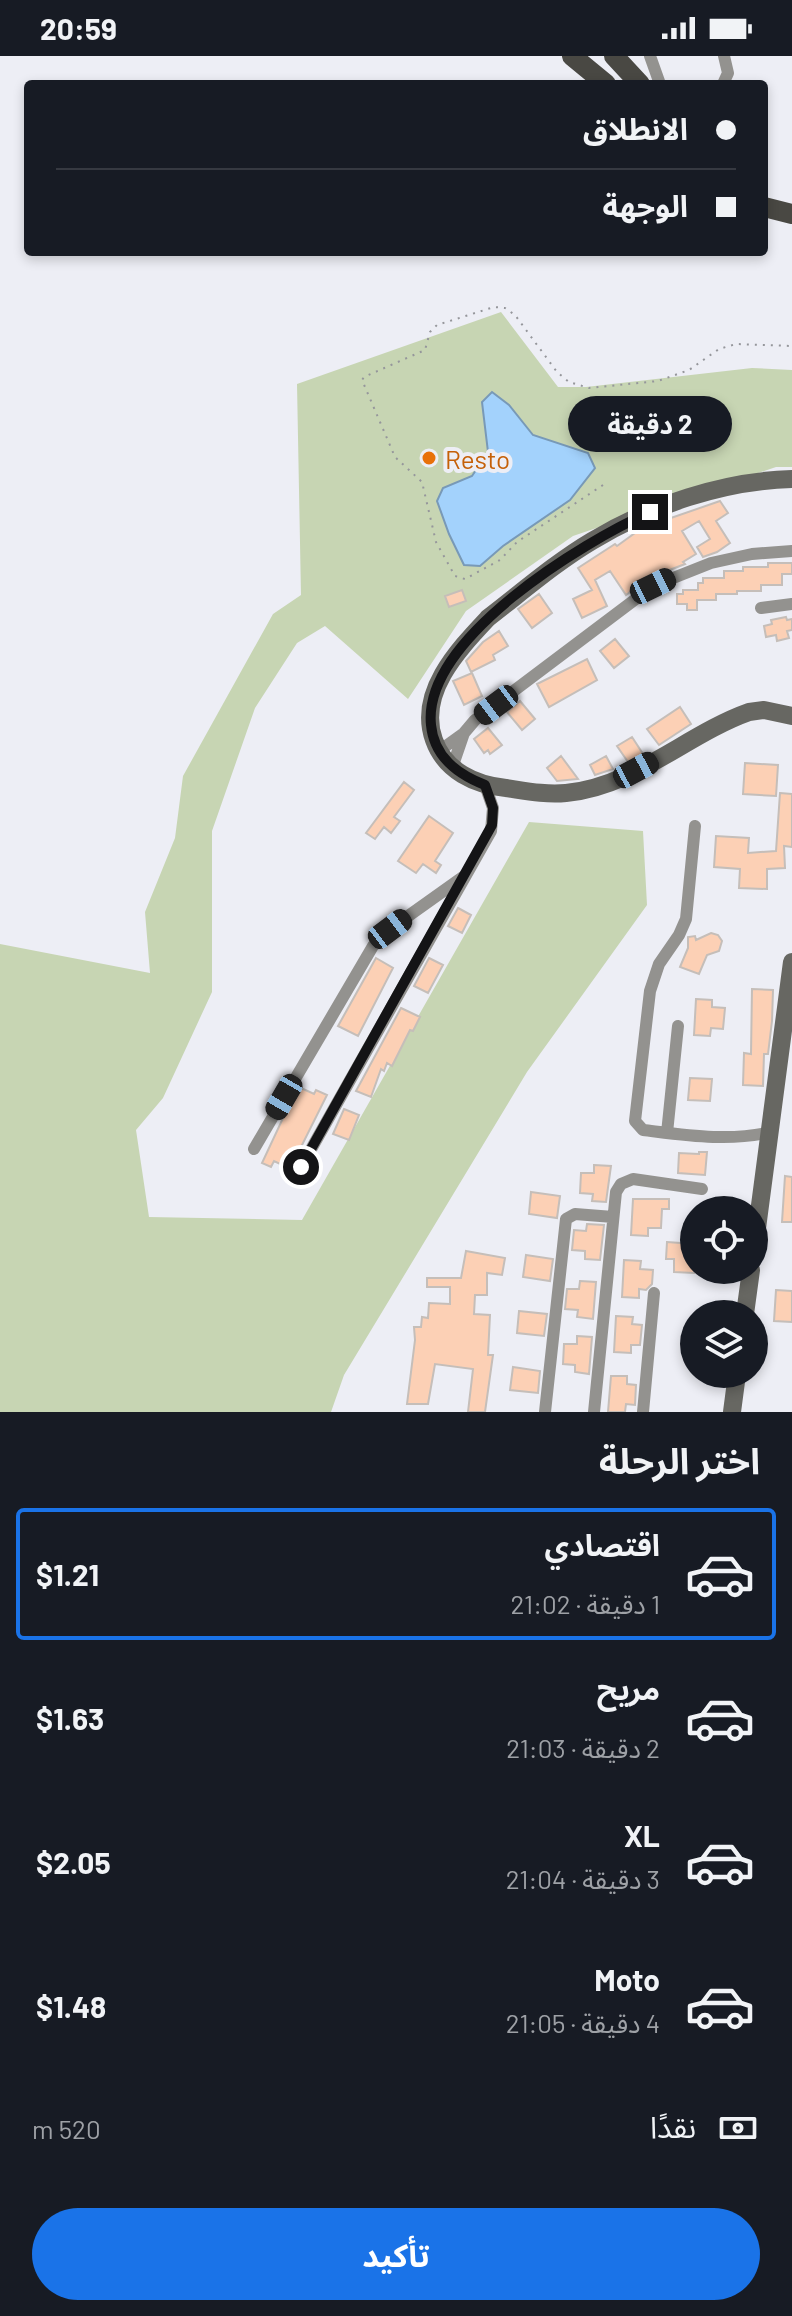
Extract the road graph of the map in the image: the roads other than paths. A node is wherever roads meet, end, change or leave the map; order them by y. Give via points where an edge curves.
1 (572, 56) edge
2 (614, 56) edge
3 (650, 56) edge
4 (724, 56) edge
5 (601, 80) edge
6 (636, 80) edge
7 (659, 80) edge
8 (725, 80) edge
9 (768, 208) edge
10 (792, 214) edge
11 (792, 479) edge
12 (792, 551) edge
13 (792, 604) edge
14 (761, 608) dead end
15 (792, 716) edge
16 (464, 733) junction
17 (439, 751) junction
18 (452, 768) junction
19 (485, 785) junction
20 (695, 826) dead end
21 (466, 875) junction
22 (792, 962) edge
23 (678, 1026) dead end
24 (771, 1132) junction
25 (667, 1133) junction
26 (254, 1149) dead end
27 (301, 1167) dead end
28 (702, 1189) dead end
29 (762, 1196) edge
30 (613, 1217) junction
31 (654, 1293) dead end
32 (735, 1388) edge
33 (545, 1412) edge
34 (594, 1412) edge
35 (643, 1412) edge
36 (732, 1412) edge

1 - 5 main road
2 - 6 main road
3 - 7 street
4 - 8 street
9 - 10 main road
11 - 17 street via 741,484 667,505 593,540 556,565 488,618 441,679 430,717
12 - 16 street via 731,558 653,586
13 - 14 street
15 - 19 street via 764,710 735,717 597,788 553,794
16 - 17 street
16 - 18 street
17 - 18 street
18 - 19 street
19 - 21 street via 492,825
20 - 25 street via 686,919 659,964 650,991 635,1118 640,1129
21 - 26 street via 373,946
21 - 27 street
22 - 24 street
23 - 25 street
24 - 25 street via 732,1138
24 - 29 street
28 - 30 street via 629,1180 616,1192
30 - 33 street via 575,1214 566,1219
30 - 34 street
31 - 35 street
32 - 36 street

